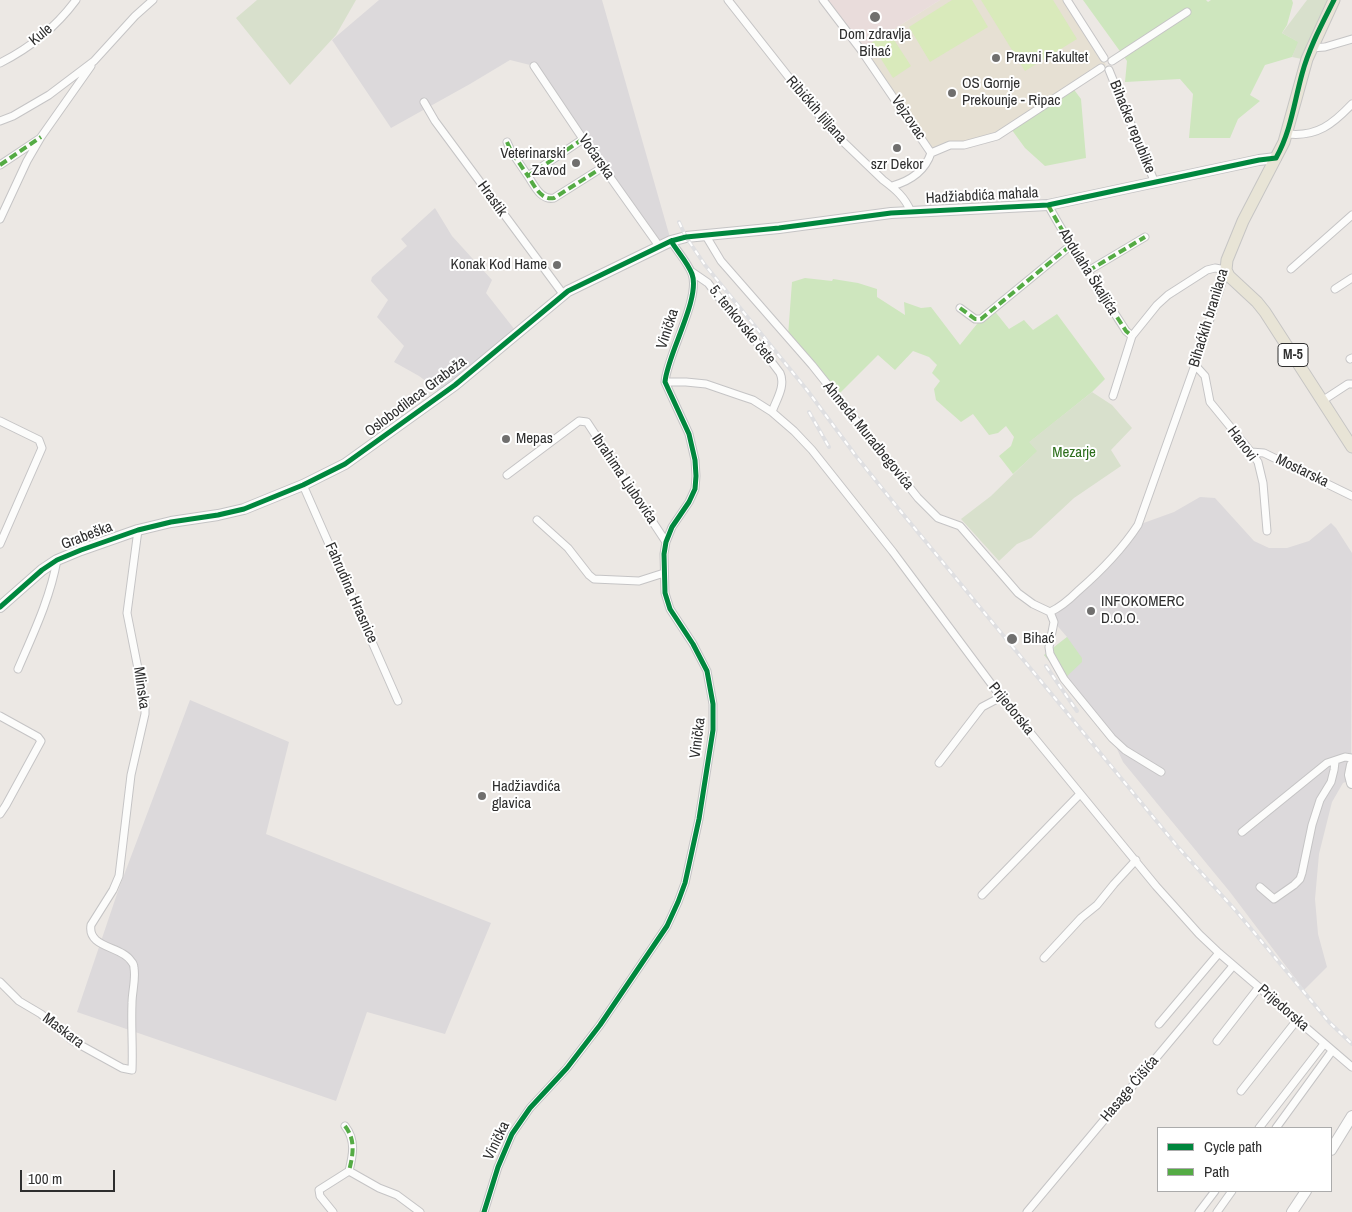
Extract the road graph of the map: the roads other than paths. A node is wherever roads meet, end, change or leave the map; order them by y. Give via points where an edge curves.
1 (76, 0) edge
2 (154, 0) edge
3 (728, 0) edge
4 (823, 0) edge
5 (1067, 0) edge
6 (1334, 0) edge
7 (1187, 12) dead end
8 (1352, 39) edge
9 (1311, 48) junction
10 (1104, 58) junction
11 (94, 61) junction
12 (1112, 61) junction
13 (0, 63) edge
14 (534, 66) dead end
15 (1101, 68) junction
16 (1109, 70) junction
17 (424, 102) dead end
18 (1352, 104) edge
19 (0, 121) edge
20 (1288, 134) junction
21 (41, 137) junction
22 (583, 139) junction
23 (507, 142) dead end
24 (931, 154) junction
25 (1276, 158) junction
26 (0, 165) edge
27 (603, 168) junction
28 (528, 176) junction
29 (1155, 183) junction
30 (892, 186) junction
31 (1048, 205) junction
32 (911, 212) junction
33 (1352, 214) edge
34 (0, 219) edge
35 (706, 236) junction
36 (686, 237) joint
37 (1145, 237) dead end
38 (671, 241) junction
39 (659, 246) junction
40 (1070, 246) junction
41 (1291, 269) dead end
42 (1226, 270) junction
43 (1088, 271) junction
44 (692, 272) junction
45 (1352, 278) edge
46 (1336, 289) dead end
47 (563, 294) junction
48 (960, 308) dead end
49 (1132, 336) junction
50 (1195, 366) junction
51 (665, 382) junction
52 (1352, 384) edge
53 (1114, 396) dead end
54 (1322, 401) junction
55 (772, 412) junction
56 (0, 421) edge
57 (1352, 447) edge
58 (1252, 452) junction
59 (507, 475) dead end
60 (303, 485) junction
61 (1352, 496) edge
62 (537, 520) dead end
63 (138, 530) junction
64 (1267, 531) dead end
65 (666, 542) junction
66 (0, 544) edge
67 (57, 560) junction
68 (664, 573) junction
69 (0, 607) edge
70 (1050, 612) junction
71 (18, 669) dead end
72 (1001, 697) junction
73 (398, 702) dead end
74 (0, 716) edge
75 (1352, 758) edge
76 (1335, 762) junction
77 (939, 763) dead end
78 (1352, 765) edge
79 (1161, 772) dead end
80 (1352, 783) edge
81 (1080, 794) junction
82 (0, 814) edge
83 (1242, 832) dead end
84 (1136, 860) junction
85 (1260, 887) dead end
86 (982, 895) dead end
87 (1219, 953) junction
88 (1044, 958) dead end
89 (1233, 966) junction
90 (0, 982) edge
91 (1259, 987) junction
92 (1297, 1020) junction
93 (1159, 1024) dead end
94 (1216, 1041) dead end
95 (1324, 1044) junction
96 (1332, 1051) junction
97 (1352, 1067) edge
98 (132, 1070) joint
99 (1241, 1091) dead end
100 (1352, 1116) edge
101 (345, 1126) dead end
102 (1260, 1127) edge
103 (1277, 1127) edge
104 (1332, 1148) edge
105 (349, 1171) junction
106 (1214, 1192) edge
107 (1231, 1192) edge
108 (1305, 1192) edge
109 (333, 1212) edge
110 (420, 1212) edge
111 (484, 1212) edge
112 (1027, 1212) edge
113 (1200, 1212) edge
114 (1217, 1212) edge
115 (1292, 1212) edge

1 - 13 street, Kule via 34,42
2 - 11 street
3 - 30 street, Ribićkih ljiljana via 832,131
4 - 24 street, Vejzovac
5 - 10 street
6 - 9 main road, Bihaćkih branilaca
7 - 12 street
8 - 9 street
9 - 20 main road, Bihaćkih branilaca
10 - 12 street
10 - 15 street
11 - 19 street via 49,95
11 - 21 street
12 - 16 street
14 - 22 street, Voćarska
15 - 16 street
15 - 24 street, Vejzovac via 997,136 964,146 950,145
16 - 29 street, Bihaćke republike
17 - 47 street, Hrastik
18 - 20 street via 1320,130
20 - 25 main road, Bihaćkih branilaca
21 - 26 street
21 - 34 street
22 - 27 street, Voćarska
22 - 28 street
23 - 28 street
24 - 30 street via 918,174
25 - 29 street, Hadžiabdića mahala
25 - 42 main road, Bihaćkih branilaca via 1243,221
27 - 28 street via 549,199 540,194
27 - 39 street, Voćarska
29 - 31 street, Hadžiabdića mahala
30 - 32 street, Ribićkih ljiljana via 907,202
31 - 32 street, Hadžiabdića mahala
31 - 40 street, Abdulaha Škaljića
32 - 35 street, Hadžiabdića mahala
33 - 41 street
35 - 36 street, Hadžiabdića mahala
35 - 70 street, Ahmeda Muradbegovića via 721,261 800,351 918,498 938,518 960,526 1018,593
36 - 38 street, Oslobodilaca Grabeža
37 - 43 street
38 - 39 street, Oslobodilaca Grabeža
38 - 44 street
39 - 47 street, Oslobodilaca Grabeža
40 - 43 street, Abdulaha Škaljića
40 - 48 street via 981,319 975,319
42 - 49 street via 1207,270 1168,295
42 - 50 street, Bihaćkih branilaca
42 - 54 main road, M-5 via 1265,312
43 - 49 street, Abdulaha Škaljića
44 - 51 street, Vinička via 692,297
44 - 55 street, 5. tenkovske čete via 708,283 780,373 782,386
45 - 46 street
47 - 60 street, Oslobodilaca Grabeža via 414,416 346,464
49 - 53 street
50 - 58 street, Hanovi via 1205,376 1210,402
50 - 70 street, Bihaćkih branilaca via 1138,525 1108,564
51 - 55 street, Prijedorska via 706,384 753,400
51 - 65 street, Vinička via 688,434 696,476 695,489
52 - 54 street
54 - 57 main road, M-5
55 - 72 street, Prijedorska via 794,431 833,476 894,552
56 - 66 street via 39,440 42,448
58 - 61 street, Mostarska via 1264,453
58 - 64 street, Hanovi via 1263,483
59 - 65 street, Ibrahima Ljubovića via 584,421
60 - 63 street, Oslobodilaca Grabeža via 244,509
60 - 73 street, Fahrudina Hrasnice
62 - 68 street via 568,548 594,579 639,581
63 - 67 street, Grabeška
63 - 98 street, Mlinska via 127,613 145,714 132,775 119,876 90,931 107,947 131,960 134,968
65 - 68 street, Vinička
67 - 69 street, Grabeška
67 - 71 street via 44,608
68 - 111 street, Vinička via 667,602 704,662 713,704 713,730 685,883 666,926 600,1025 512,1134
70 - 79 street via 1054,622 1050,654 1064,679 1125,750
72 - 77 street via 982,707
72 - 81 street, Prijedorska
74 - 82 street via 41,741
75 - 76 street via 1344,757
76 - 83 street via 1327,764
76 - 85 street via 1331,782 1321,796 1312,825 1300,879 1274,899
78 - 80 street
81 - 84 street, Prijedorska
81 - 86 street
84 - 87 street, Prijedorska via 1179,912
84 - 88 street
87 - 89 street, Prijedorska
87 - 93 street
89 - 91 street, Prijedorska
89 - 112 street, Hasage Ćišića
90 - 98 street, Maskara via 19,1001 41,1014 73,1041 122,1068
91 - 92 street, Prijedorska
91 - 94 street
92 - 95 street, Prijedorska
92 - 99 street
95 - 96 street, Prijedorska
95 - 102 street
96 - 97 street, Prijedorska
96 - 103 street
100 - 104 street
101 - 105 street via 353,1147
105 - 109 street via 319,1190
105 - 110 street via 397,1195
106 - 113 street
107 - 114 street
108 - 115 street

